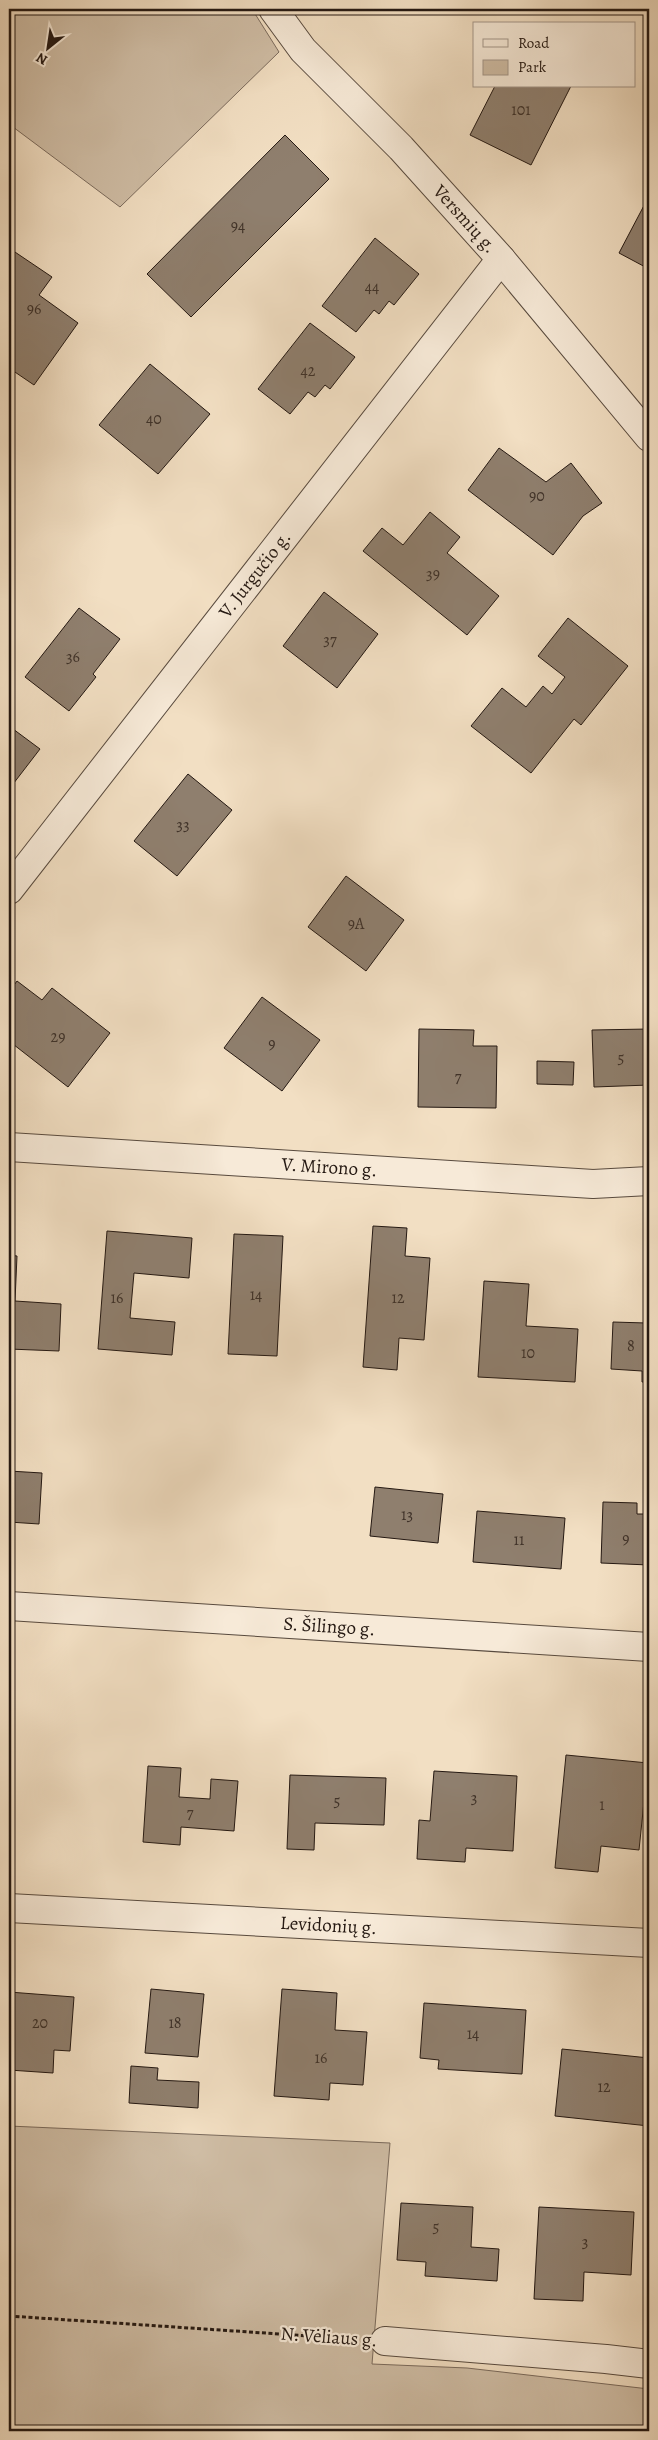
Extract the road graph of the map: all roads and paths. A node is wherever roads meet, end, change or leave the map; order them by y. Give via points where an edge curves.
1 (273, 9) edge
2 (501, 258) junction
3 (649, 437) edge
4 (9, 890) edge
5 (9, 1147) edge
6 (649, 1181) edge
7 (9, 1606) edge
8 (649, 1647) edge
9 (9, 1908) edge
10 (649, 1944) edge
11 (9, 2316) edge
12 (385, 2341) joint
13 (649, 2364) edge

1 - 2 street, Versmių g. via 303,50 400,148
2 - 3 street, Versmių g.
2 - 4 street, V. Jurgučio g.
5 - 6 street, V. Mirono g. via 593,1184
7 - 8 street, S. Šilingo g.
9 - 10 street, Levidonių g.
11 - 12 path, N. Vėliaus g.
12 - 13 street, N. Vėliaus g.

